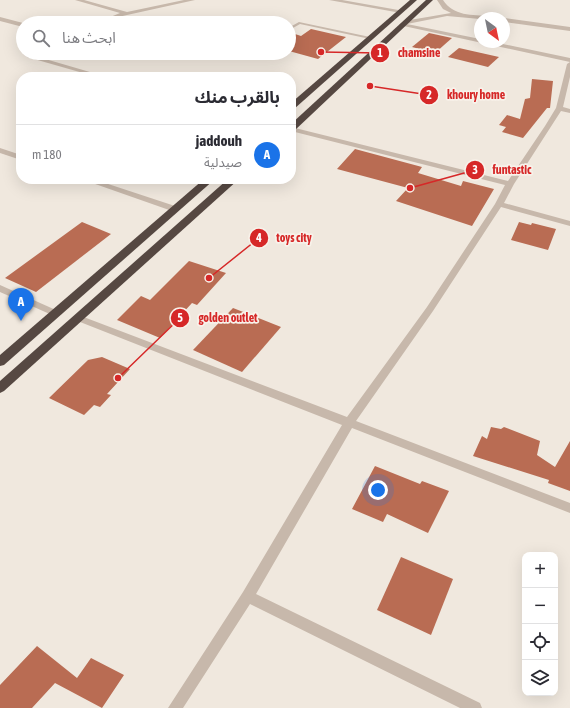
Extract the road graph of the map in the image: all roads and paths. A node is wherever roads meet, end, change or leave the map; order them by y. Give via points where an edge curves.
1 (78, 0) edge
2 (192, 0) edge
3 (332, 0) edge
4 (414, 0) edge
5 (430, 0) edge
6 (440, 0) edge
7 (401, 11) junction
8 (128, 14) junction
9 (464, 15) junction
10 (116, 16) edge
11 (474, 16) edge
12 (0, 19) edge
13 (510, 21) edge
14 (16, 23) edge
15 (403, 24) junction
16 (296, 25) edge
17 (570, 29) edge
18 (370, 38) junction
19 (474, 40) edge
20 (510, 47) edge
21 (43, 60) edge
22 (570, 60) edge
23 (570, 70) edge
24 (86, 72) edge
25 (296, 104) edge
26 (559, 108) junction
27 (570, 111) edge
28 (296, 124) edge
29 (296, 130) edge
30 (0, 150) edge
31 (16, 156) edge
32 (100, 184) edge
33 (204, 184) edge
34 (228, 184) edge
35 (510, 184) junction
36 (499, 204) junction
37 (175, 209) junction
38 (570, 224) edge
39 (0, 288) edge
40 (55, 313) junction
41 (78, 318) junction
42 (0, 362) edge
43 (0, 388) edge
44 (349, 423) junction
45 (570, 508) edge
46 (248, 596) junction
47 (174, 708) edge
48 (475, 708) edge

1 - 8 street
2 - 8 street
3 - 7 street
4 - 7 highway
5 - 15 highway
6 - 9 street via 446,8
7 - 18 highway
8 - 10 street
9 - 11 street
9 - 15 street via 441,14
12 - 14 street
13 - 17 street
15 - 19 street
15 - 28 highway
16 - 18 lane via 299,23
18 - 25 highway
20 - 22 street
21 - 24 street
23 - 26 street
26 - 27 street
26 - 35 street
29 - 35 street
30 - 31 street
32 - 37 street
33 - 37 highway
34 - 41 highway
35 - 36 street
36 - 38 street
36 - 44 street via 430,309
37 - 40 highway
39 - 40 street
40 - 42 highway
41 - 43 highway
41 - 44 street
44 - 45 street
44 - 46 street
46 - 47 street
46 - 48 street

